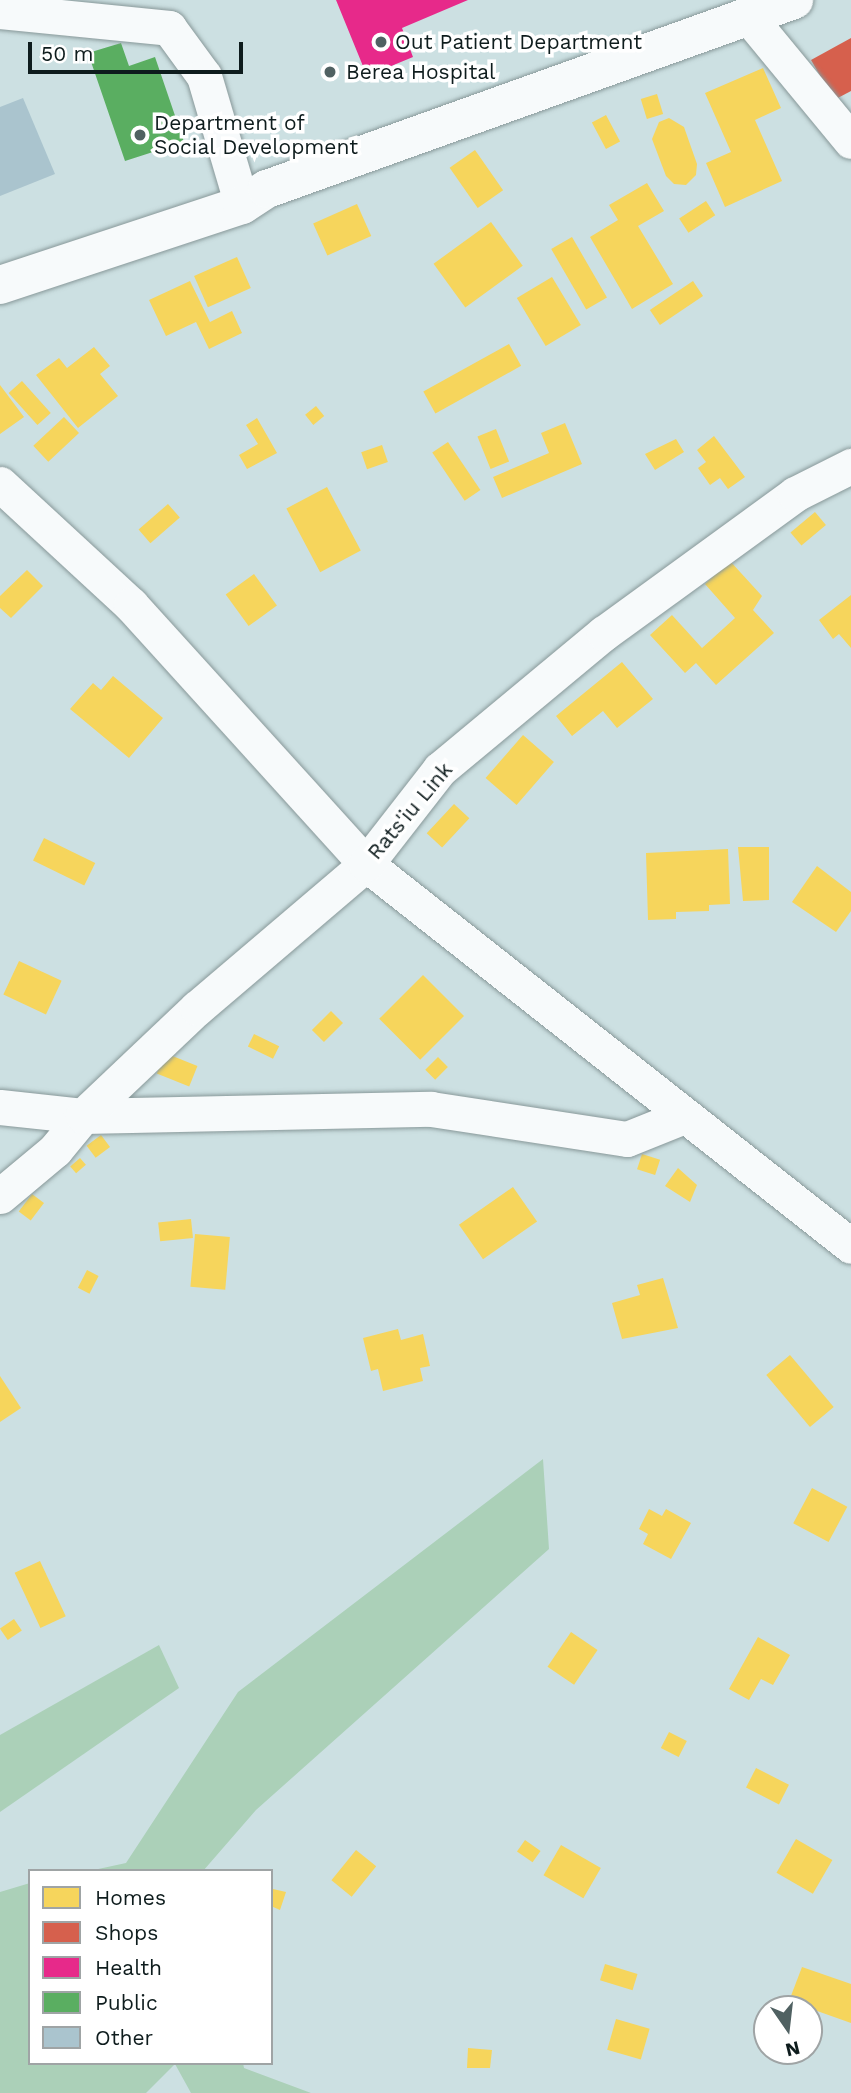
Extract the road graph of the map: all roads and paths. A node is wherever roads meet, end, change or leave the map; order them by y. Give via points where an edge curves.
1 (794, 0) edge
2 (0, 10) edge
3 (748, 16) junction
4 (851, 141) edge
5 (242, 205) junction
6 (0, 285) edge
7 (851, 466) edge
8 (0, 484) edge
9 (366, 864) junction
10 (0, 1107) edge
11 (83, 1116) junction
12 (682, 1117) junction
13 (0, 1196) edge
14 (851, 1246) edge

1 - 3 main road
2 - 5 street via 169,28 204,76
3 - 4 street
3 - 5 main road via 267,189
5 - 6 main road
7 - 9 street, Rats'iu Link via 795,494 604,633 440,769
8 - 9 street via 131,605
9 - 11 street, Rats'iu Link via 197,1008
9 - 12 street
10 - 11 street
11 - 12 street via 431,1109 626,1139
11 - 13 street, Rats'iu Link via 55,1150
12 - 14 street

